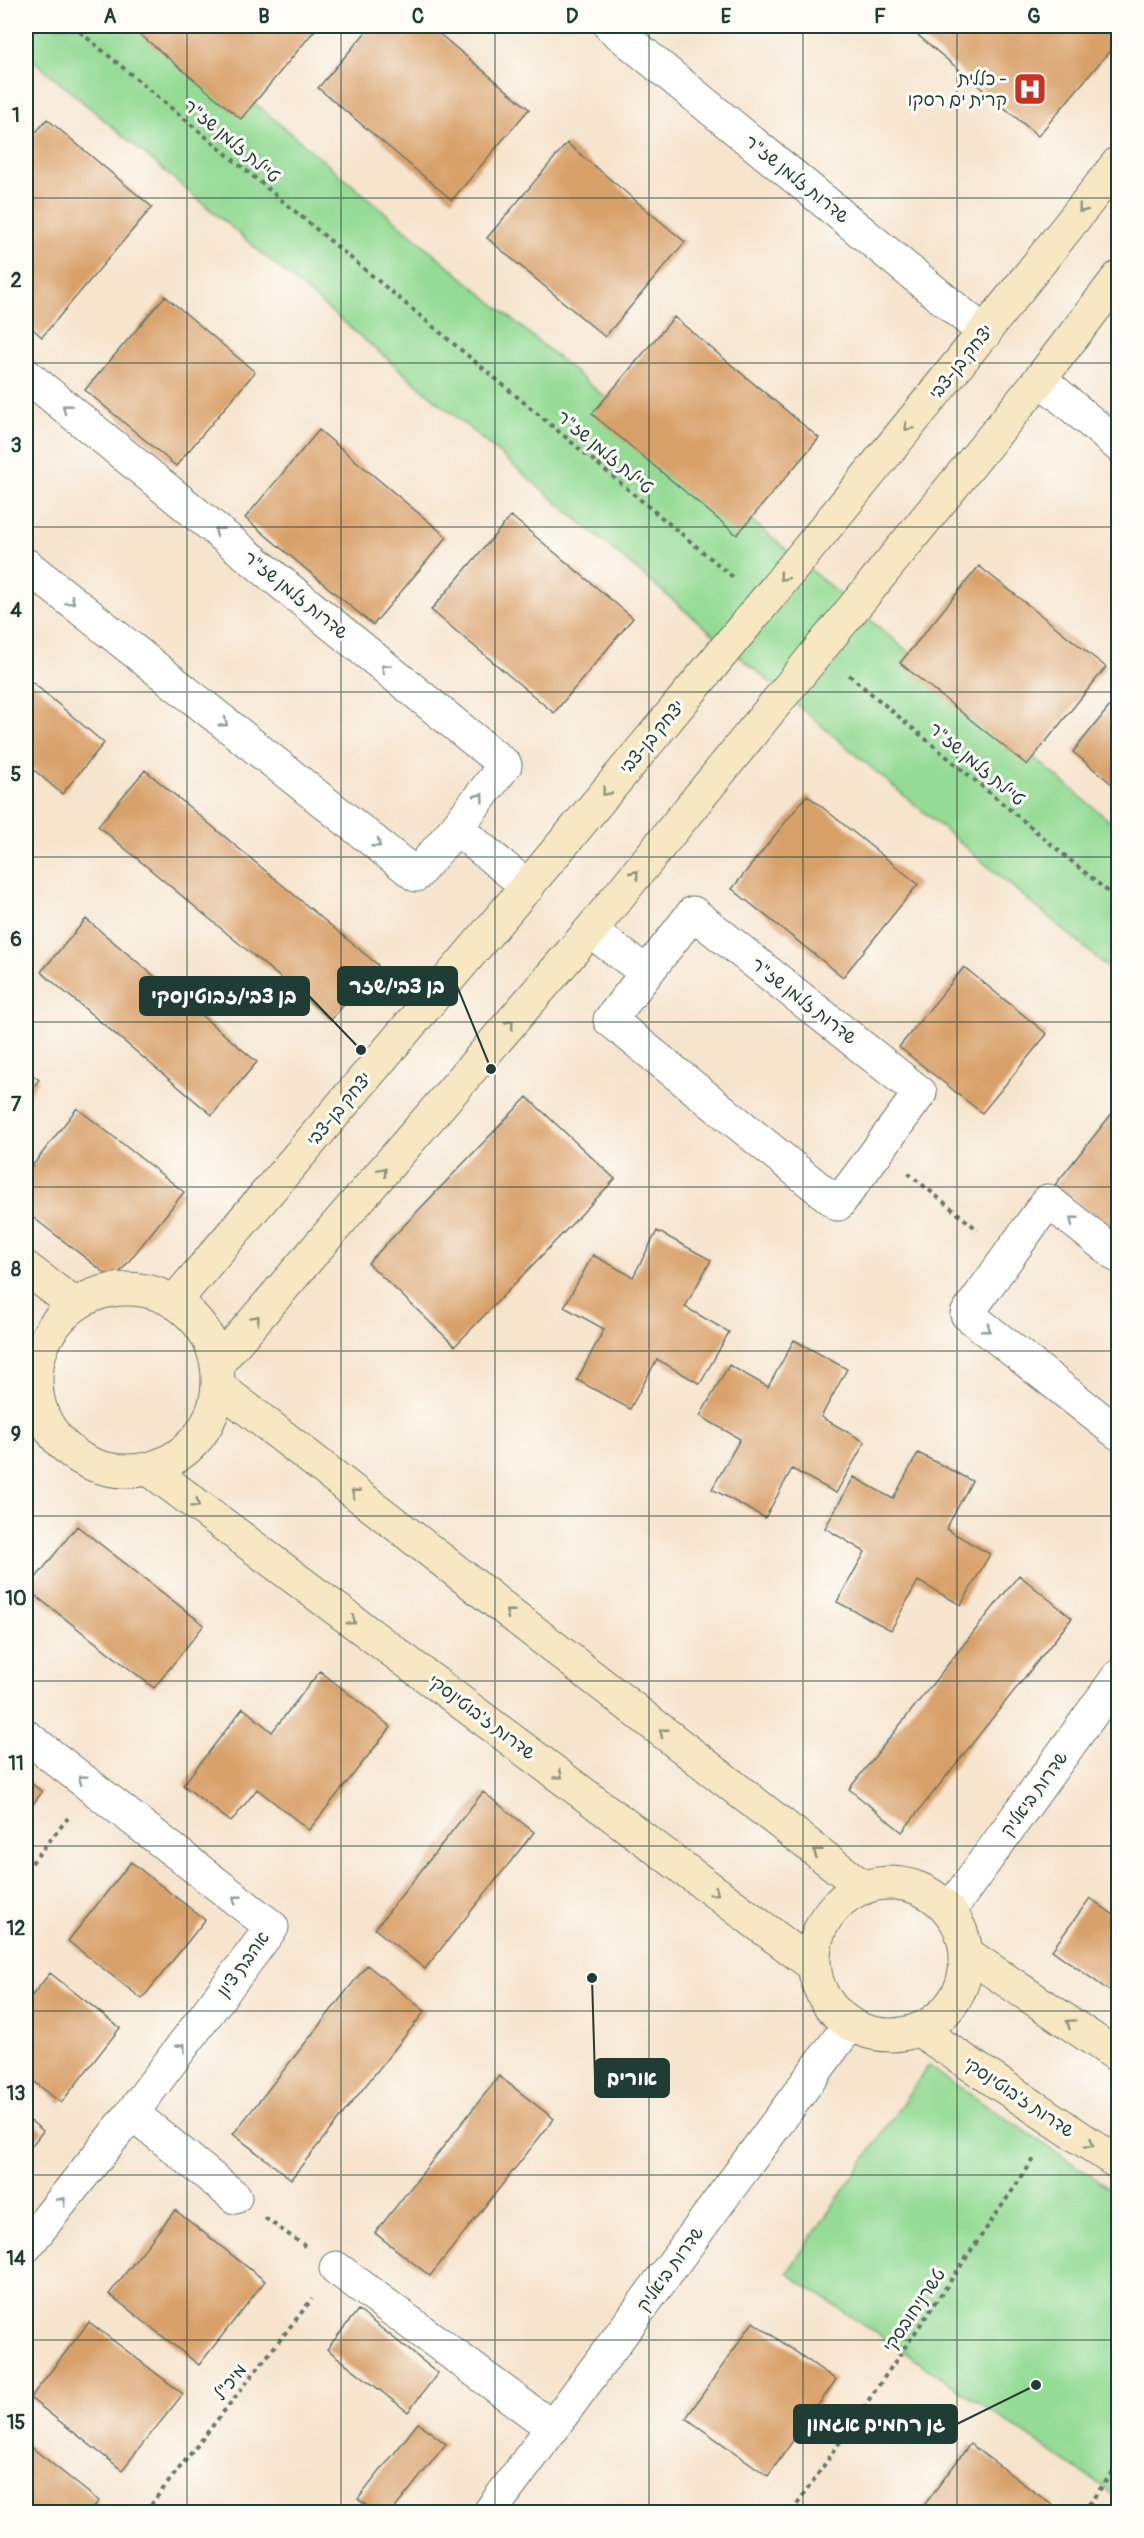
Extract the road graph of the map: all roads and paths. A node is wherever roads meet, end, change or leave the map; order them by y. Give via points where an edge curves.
1 (73, 26) edge
2 (610, 26) edge
3 (1119, 163) edge
4 (1119, 278) edge
5 (985, 333) junction
6 (26, 375) edge
7 (1040, 379) junction
8 (1119, 446) edge
9 (26, 565) edge
10 (763, 602) junction
11 (819, 650) junction
12 (456, 828) junction
13 (528, 887) junction
14 (1119, 900) edge
15 (590, 931) junction
16 (646, 972) junction
17 (879, 1149) junction
18 (1009, 1256) junction
19 (1119, 1257) edge
20 (26, 1268) edge
21 (174, 1302) junction
22 (75, 1305) junction
23 (30, 1373) edge
24 (218, 1375) junction
25 (1119, 1433) edge
26 (149, 1469) junction
27 (1119, 1677) edge
28 (26, 1736) edge
29 (93, 1788) junction
30 (26, 1870) edge
31 (864, 1888) junction
32 (949, 1911) junction
33 (966, 1953) junction
34 (814, 1966) junction
35 (850, 2024) junction
36 (919, 2030) junction
37 (1119, 2056) edge
38 (132, 2113) junction
39 (1058, 2123) junction
40 (1119, 2163) edge
41 (235, 2197) joint
42 (26, 2246) edge
43 (336, 2268) junction
44 (553, 2428) junction
45 (1119, 2465) edge
46 (145, 2512) edge
47 (490, 2512) edge
48 (792, 2512) edge
49 (1083, 2512) edge

1 - 10 path, טיילת זלמן שז"ר
2 - 5 street, שדרות זלמן שז"ר
3 -> 5 street, יצחק בן-צבי
4 - 7 street
5 -> 10 street, יצחק בן-צבי
12 -> 6 street, שדרות זלמן שז"ר via 505,765
7 - 8 street
7 - 11 street
9 -> 12 street, שדרות זלמן שז"ר via 416,875
10 -> 13 street, יצחק בן-צבי
11 - 14 path, טיילת זלמן שז"ר
15 -> 11 street
12 - 13 street
13 - 21 street, יצחק בן-צבי
15 - 16 street
24 -> 15 street
16 - 17 street, שדרות זלמן שז"ר via 610,1020 838,1204
16 - 17 street, שדרות זלמן שז"ר via 693,913 920,1093
17 - 18 path
19 -> 18 street via 1048,1201
18 -> 25 street via 967,1314
20 - 22 street
21 - 22 street via 150,1292 124,1289 98,1293
21 - 24 street via 194,1318 209,1339
22 - 23 street via 54,1325
23 - 26 street via 50,1430 69,1451 94,1465 122,1472
24 - 26 street via 212,1415 197,1439 176,1458
31 -> 24 street
26 -> 34 street, שדרות ז'בוטינסקי
27 - 32 street, שדרות ביאליק
29 -> 28 street, אהבת ציון
29 - 30 path
38 -> 29 street, אהבת ציון via 272,1927
31 - 32 street via 886,1883 910,1886 931,1895
31 - 34 street via 842,1900 825,1918 816,1941
32 - 33 street via 961,1930
33 - 36 street via 964,1977 956,1999 940,2017
37 -> 33 street
34 - 35 street via 820,1989 832,2009
35 - 36 street via 872,2033 896,2035
35 - 44 street, שדרות ביאליק
36 - 39 street, שדרות ז'בוטינסקי
38 - 41 street
42 -> 38 street, אהבת ציון
39 -> 40 street, שדרות ז'בוטינסקי
39 - 48 path, טשרניחובסקי
41 - 43 path
43 - 44 street
43 - 46 path, מיכ"ל
44 - 47 street, שדרות ביאליק
45 - 49 path

